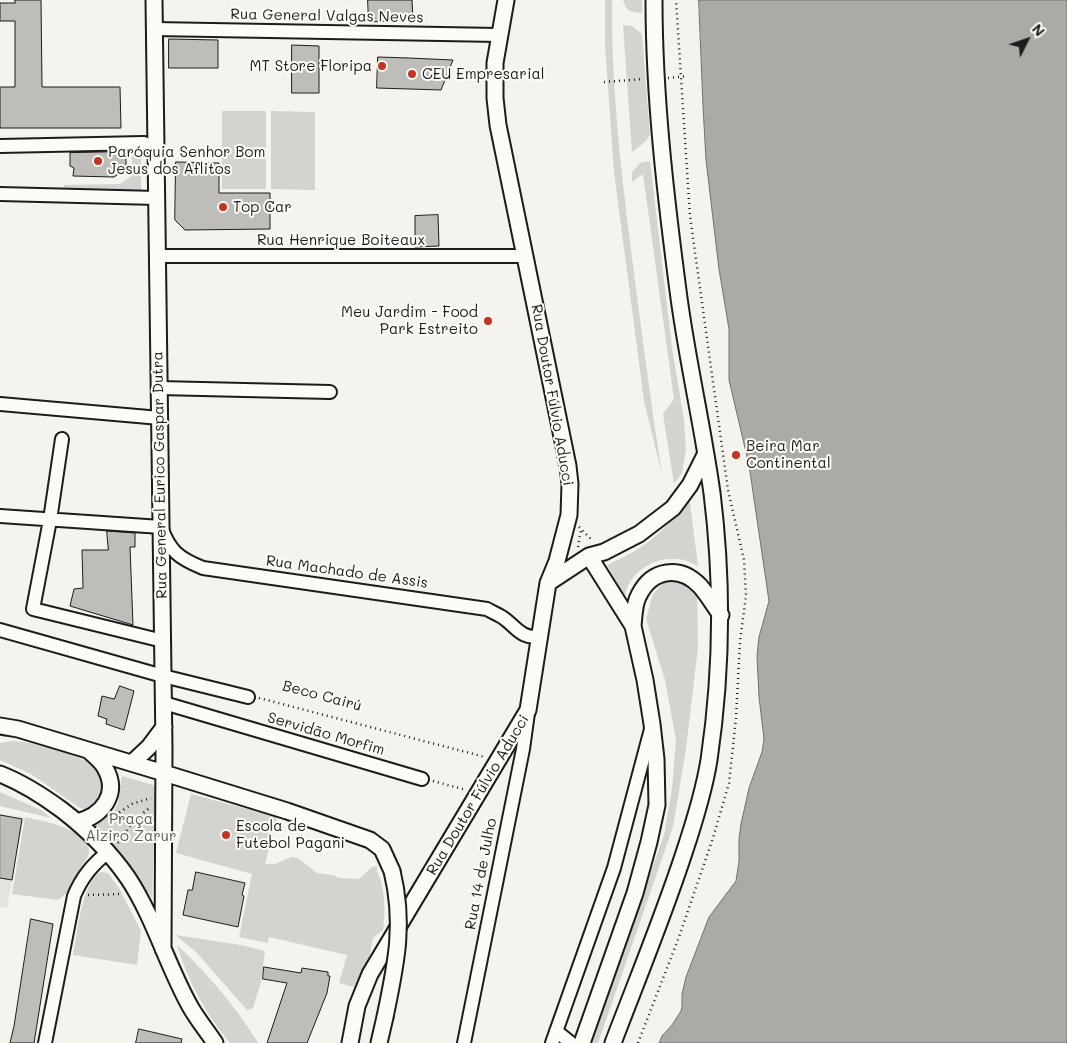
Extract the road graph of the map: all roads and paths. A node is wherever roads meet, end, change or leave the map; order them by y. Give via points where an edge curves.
1 (154, 0) edge
2 (506, 0) edge
3 (654, 0) edge
4 (154, 29) junction
5 (499, 36) junction
6 (0, 146) edge
7 (156, 150) junction
8 (0, 194) edge
9 (157, 198) junction
10 (158, 256) junction
11 (525, 256) junction
12 (159, 388) junction
13 (330, 392) dead end
14 (0, 404) edge
15 (160, 418) junction
16 (62, 439) dead end
17 (706, 454) junction
18 (569, 515) junction
19 (0, 516) edge
20 (50, 520) junction
21 (161, 527) junction
22 (592, 549) junction
23 (548, 583) junction
24 (721, 615) junction
25 (633, 626) junction
26 (0, 630) edge
27 (540, 636) junction
28 (163, 642) junction
29 (163, 676) junction
30 (248, 697) joint
31 (164, 703) junction
32 (528, 710) junction
33 (652, 724) junction
34 (0, 726) edge
35 (164, 727) junction
36 (89, 750) junction
37 (472, 753) dead end
38 (132, 763) junction
39 (161, 772) junction
40 (0, 774) edge
41 (422, 779) joint
42 (480, 793) junction
43 (157, 801) junction
44 (107, 821) dead end
45 (77, 822) junction
46 (108, 852) junction
47 (136, 893) junction
48 (74, 896) junction
49 (157, 935) junction
50 (163, 949) junction
51 (554, 1037) edge
52 (45, 1043) edge
53 (215, 1043) edge
54 (350, 1043) edge
55 (379, 1043) edge
56 (464, 1043) edge
57 (571, 1043) edge
58 (582, 1043) edge
59 (612, 1043) edge

1 - 4 main road, Rua General Eurico Gaspar Dutra
2 - 5 main road, Rua Doutor Fúlvio Aducci
3 - 17 main road via 662,149 679,299
4 - 5 street, Rua General Valgas Neves
4 - 7 main road, Rua General Eurico Gaspar Dutra
5 - 11 main road, Rua Doutor Fúlvio Aducci via 495,71 498,125
6 - 7 street via 144,143
7 - 9 main road, Rua General Eurico Gaspar Dutra
8 - 9 street
9 - 10 main road, Rua General Eurico Gaspar Dutra
10 - 11 street, Rua Henrique Boiteaux
10 - 12 main road, Rua General Eurico Gaspar Dutra
11 - 18 main road, Rua Doutor Fúlvio Aducci via 568,466
12 - 13 street
12 - 15 main road, Rua General Eurico Gaspar Dutra
14 - 15 street
15 - 21 main road, Rua General Eurico Gaspar Dutra
16 - 20 street
17 - 22 main road via 690,485 673,508 639,534 604,552
17 - 24 main road via 716,527
18 - 22 path
18 - 23 main road, Rua Doutor Fúlvio Aducci
19 - 20 street
20 - 21 street
20 - 28 street via 33,610
21 - 27 street, Rua Machado de Assis via 172,550 187,562 202,568 487,609 523,635
21 - 28 main road, Rua General Eurico Gaspar Dutra
22 - 23 main road
22 - 25 main road
23 - 27 main road, Rua Doutor Fúlvio Aducci
24 - 25 main road via 700,586 685,575 662,573 648,581 638,596
24 - 59 main road via 709,762 693,826 673,887
25 - 33 main road
26 - 29 street
27 - 32 main road, Rua Doutor Fúlvio Aducci
28 - 29 main road, Rua General Eurico Gaspar Dutra
29 - 30 street
29 - 31 main road, Rua General Eurico Gaspar Dutra
30 - 37 path, Beco Cairú via 265,698
31 - 35 main road, Rua General Eurico Gaspar Dutra
31 - 41 street, Servidão Morfim
32 - 42 main road, Rua Doutor Fúlvio Aducci
32 - 56 street, Rua 14 de Julho
33 - 51 street via 614,868
33 - 58 main road via 657,805 649,842 635,893
34 - 36 main road
35 - 38 main road
35 - 39 main road, Rua General Eurico Gaspar Dutra
36 - 38 main road
36 - 45 main road via 106,769 110,792 99,813
38 - 39 main road
39 - 43 main road, Rua General Eurico Gaspar Dutra
39 - 50 main road, Rua General Eurico Gaspar Dutra
39 - 55 main road, bridge via 287,811 370,840 382,849 392,870 400,930 394,976
40 - 45 main road via 32,789
41 - 42 path
42 - 54 main road, Rua Doutor Fúlvio Aducci via 370,974 357,1006
43 - 44 path via 132,804
43 - 46 path via 139,815 116,847
43 - 49 main road, Rua General Eurico Gaspar Dutra
45 - 46 main road
46 - 47 main road
46 - 48 street via 82,878
47 - 48 path
47 - 49 main road
48 - 52 street
49 - 50 main road
50 - 53 main road via 191,1008
51 - 57 street

